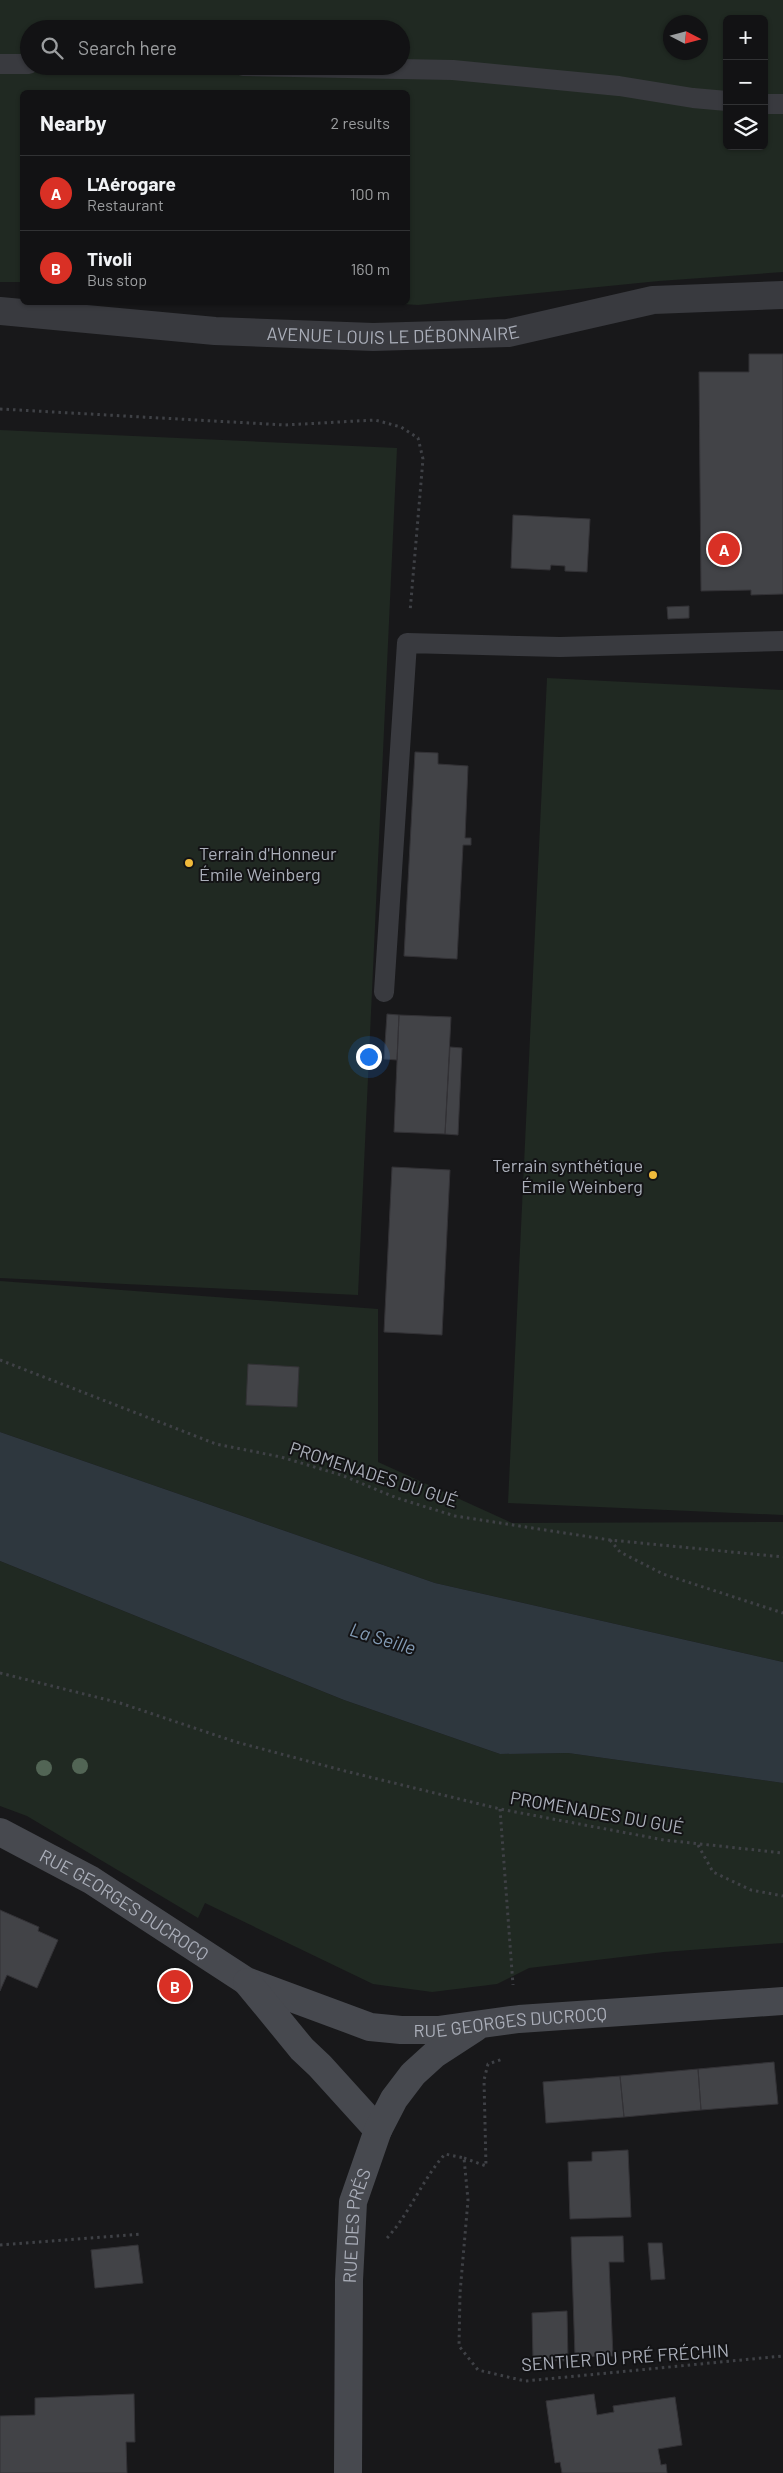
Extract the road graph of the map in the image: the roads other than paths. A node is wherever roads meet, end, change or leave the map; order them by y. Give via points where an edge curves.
1 (0, 64) edge
2 (20, 64) edge
3 (410, 69) edge
4 (723, 101) edge
5 (768, 104) edge
6 (783, 104) edge
7 (783, 295) edge
8 (0, 311) edge
9 (783, 641) edge
10 (384, 992) dead end
11 (0, 1832) edge
12 (246, 1981) junction
13 (783, 2001) edge
14 (478, 2026) junction
15 (378, 2130) junction
16 (348, 2473) edge

1 - 2 lane
3 - 4 lane via 453,70 619,86
5 - 6 lane
7 - 8 street, AVENUE LOUIS LE DÉBONNAIRE via 654,300 508,334 373,337 216,331
9 - 10 lane via 560,647 408,643
11 - 12 street, RUE GEORGES DUCROCQ via 92,1880
12 - 14 street, RUE GEORGES DUCROCQ via 370,2026 438,2030
12 - 15 street, RUE GEORGES DUCROCQ via 302,2049
13 - 14 street, RUE GEORGES DUCROCQ via 519,2019
14 - 15 street, RUE DES PRÉS via 435,2054 413,2074 394,2099
15 - 16 street, RUE DES PRÉS via 353,2202 349,2280

